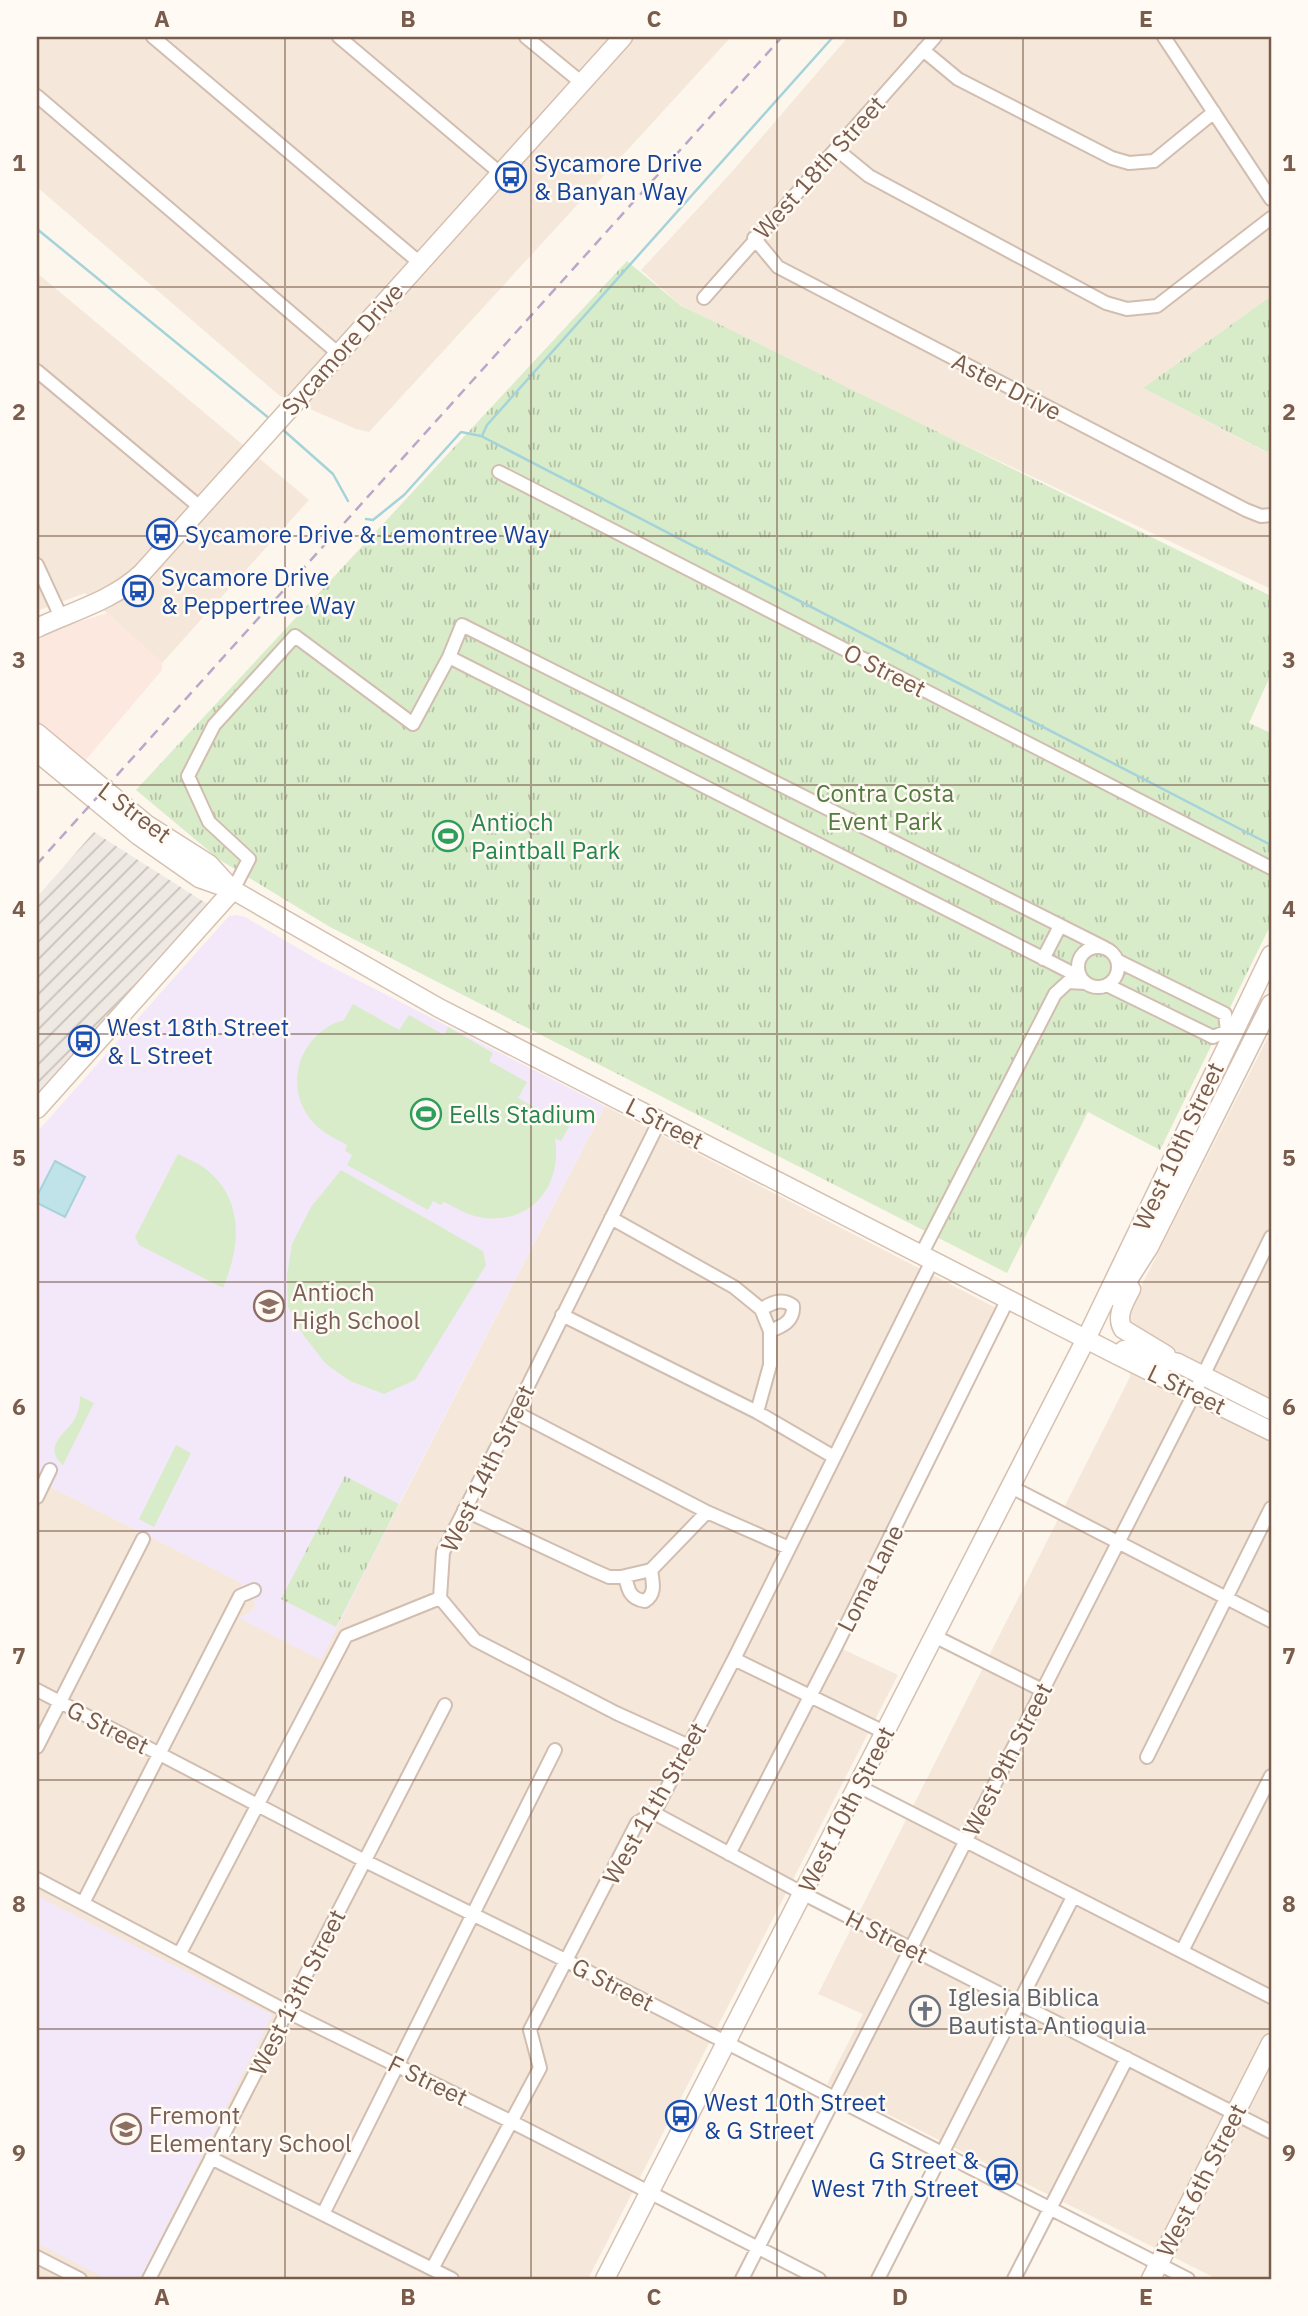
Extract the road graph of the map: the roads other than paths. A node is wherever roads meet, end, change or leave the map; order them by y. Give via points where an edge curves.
1 (153, 37) edge
2 (339, 37) edge
3 (526, 37) edge
4 (623, 37) edge
5 (935, 37) edge
6 (1164, 37) edge
7 (923, 50) junction
8 (582, 83) junction
9 (37, 96) edge
10 (1214, 112) junction
11 (836, 149) junction
12 (500, 173) junction
13 (1271, 199) edge
14 (1271, 218) edge
15 (754, 238) junction
16 (420, 263) junction
17 (704, 298) dead end
18 (339, 354) junction
19 (37, 371) edge
20 (499, 472) dead end
21 (201, 508) junction
22 (1271, 516) edge
23 (37, 565) edge
24 (61, 617) junction
25 (37, 628) edge
26 (449, 657) junction
27 (37, 733) edge
28 (37, 752) edge
29 (1271, 868) edge
30 (233, 890) junction
31 (1060, 926) junction
32 (1105, 948) junction
33 (1271, 954) edge
34 (1043, 959) junction
35 (1118, 961) junction
36 (1083, 980) junction
37 (1107, 985) junction
38 (1271, 1004) edge
39 (1230, 1032) junction
40 (1252, 1043) junction
41 (37, 1109) edge
42 (660, 1120) junction
43 (611, 1218) junction
44 (1271, 1237) edge
45 (1149, 1247) junction
46 (927, 1258) junction
47 (1008, 1300) junction
48 (761, 1309) junction
49 (562, 1315) junction
50 (771, 1331) junction
51 (1086, 1339) junction
52 (1103, 1346) junction
53 (1178, 1363) junction
54 (1203, 1375) junction
55 (1195, 1392) junction
56 (1271, 1410) edge
57 (515, 1412) junction
58 (757, 1412) junction
59 (1271, 1431) edge
60 (834, 1457) junction
61 (50, 1470) dead end
62 (1011, 1487) junction
63 (37, 1497) edge
64 (1271, 1508) edge
65 (464, 1510) junction
66 (707, 1512) junction
67 (143, 1539) dead end
68 (1118, 1543) junction
69 (789, 1548) junction
70 (651, 1570) junction
71 (625, 1576) junction
72 (254, 1590) dead end
73 (440, 1598) junction
74 (1225, 1598) junction
75 (1271, 1621) edge
76 (936, 1637) junction
77 (734, 1659) junction
78 (37, 1690) edge
79 (1042, 1690) junction
80 (810, 1696) junction
81 (60, 1702) junction
82 (445, 1705) dead end
83 (884, 1732) junction
84 (689, 1746) junction
85 (37, 1747) edge
86 (555, 1750) dead end
87 (159, 1753) junction
88 (1147, 1757) dead end
89 (1271, 1776) edge
90 (858, 1786) junction
91 (1258, 1802) junction
92 (259, 1804) junction
93 (1271, 1808) edge
94 (654, 1813) junction
95 (965, 1841) junction
96 (729, 1854) junction
97 (365, 1861) junction
98 (37, 1879) edge
99 (804, 1894) junction
100 (1073, 1897) junction
101 (83, 1903) junction
102 (472, 1916) junction
103 (911, 1948) junction
104 (1182, 1951) junction
105 (180, 1953) junction
106 (567, 1961) junction
107 (1271, 1997) edge
108 (1019, 2003) junction
109 (288, 2012) junction
110 (727, 2043) junction
111 (1271, 2043) edge
112 (1127, 2058) junction
113 (399, 2065) junction
114 (834, 2098) junction
115 (1235, 2113) junction
116 (510, 2121) junction
117 (1271, 2132) edge
118 (942, 2153) junction
119 (211, 2158) junction
120 (649, 2192) junction
121 (1050, 2208) junction
122 (323, 2214) junction
123 (758, 2248) junction
124 (37, 2257) edge
125 (432, 2269) junction
126 (1155, 2272) edge
127 (80, 2279) edge
128 (149, 2279) edge
129 (452, 2279) edge
130 (605, 2279) edge
131 (742, 2279) edge
132 (819, 2279) edge
133 (878, 2279) edge
134 (1014, 2279) edge
135 (1188, 2279) edge

1 - 16 street
2 - 12 street
3 - 8 street
4 - 8 main road, Sycamore Drive
5 - 7 street, West 18th Street
6 - 10 street
7 - 10 street via 958,79 1129,163 1154,161
7 - 11 street, West 18th Street
8 - 12 main road, Sycamore Drive
9 - 18 street
10 - 13 street
11 - 14 street via 869,176 1106,303 1127,309 1157,306
11 - 15 street, West 18th Street
12 - 16 main road, Sycamore Drive
15 - 17 street, West 18th Street
15 - 22 street, Aster Drive via 778,267 1246,510
16 - 18 main road, Sycamore Drive
18 - 21 main road, Sycamore Drive
19 - 21 street
20 - 29 street, O Street
21 - 24 main road, Sycamore Drive via 131,583 102,601
23 - 24 street
24 - 25 main road, Sycamore Drive
26 - 30 street via 413,724 295,636 214,725 188,776 209,822 249,859
26 - 31 street via 462,625
26 - 34 street
27 - 30 main road, L Street via 146,824 209,864
28 - 30 main road, L Street via 139,836 200,878
30 - 41 main road
30 - 42 main road, L Street via 439,1008
31 - 32 street
31 - 34 street
32 - 35 street
32 - 36 street via 1091,948 1080,957
33 - 39 main road, West 10th Street
34 - 36 street
35 - 37 street via 1117,974
35 - 39 street via 1225,1014
36 - 37 street via 1098,988
36 - 46 street, West 11th Street via 1068,982 1055,994
37 - 39 street via 1213,1037
38 - 40 main road, West 10th Street
39 - 40 street
39 - 51 main road, West 10th Street
40 - 45 main road, West 10th Street
42 - 43 street, West 14th Street
42 - 46 main road, L Street
43 - 48 street via 734,1287
43 - 49 street, West 14th Street
44 - 54 street, West 9th Street
45 - 51 main road, West 10th Street
45 - 53 main road via 1119,1322
46 - 47 main road, L Street
46 - 60 street, West 11th Street
47 - 51 main road, L Street
47 - 80 street, Loma Lane
48 - 50 street
48 - 50 street via 775,1301 793,1306 789,1321
49 - 57 street, West 14th Street
49 - 58 street
50 - 58 street via 770,1365
51 - 52 main road, L Street
51 - 62 main road, West 10th Street
52 - 53 main road, L Street
52 - 55 main road, L Street
53 - 54 main road, L Street
54 - 55 street, West 9th Street
54 - 56 main road, L Street
55 - 59 main road, L Street
55 - 68 street, West 9th Street
57 - 65 street, West 14th Street
57 - 66 street
58 - 60 street
60 - 69 street, West 11th Street
61 - 63 street
62 - 68 street
62 - 76 main road, West 10th Street
64 - 74 street
65 - 71 street via 609,1577
65 - 73 street, West 14th Street via 443,1552
66 - 69 street
66 - 70 street
67 - 81 street
68 - 74 street
68 - 79 street, West 9th Street
69 - 77 street, West 11th Street
70 - 71 street
70 - 71 street via 654,1589 645,1601 635,1600
72 - 87 street via 240,1596
73 - 84 street via 475,1640
73 - 92 street via 346,1636
74 - 75 street
74 - 88 street
76 - 79 street
76 - 83 main road, West 10th Street
77 - 80 street
77 - 84 street, West 11th Street
78 - 81 street, G Street
79 - 95 street, West 9th Street
80 - 83 street
80 - 96 street, Loma Lane
81 - 85 street
81 - 87 street, G Street
82 - 97 street, West 13th Street
83 - 90 main road, West 10th Street
84 - 94 street, West 11th Street
86 - 102 street
87 - 92 street, G Street
87 - 101 street
89 - 91 street
90 - 95 street
90 - 99 main road, West 10th Street
91 - 93 street
91 - 104 street
92 - 97 street, G Street
92 - 105 street
94 - 96 street, H Street
94 - 106 street, West 11th Street via 637,1823
95 - 100 street
95 - 103 street, West 9th Street
96 - 99 street, H Street
97 - 102 street, G Street
97 - 109 street, West 13th Street
98 - 101 street, F Street
99 - 103 street, H Street
99 - 110 main road, West 10th Street
100 - 104 street
100 - 108 street
101 - 105 street, F Street
102 - 106 street, G Street
102 - 113 street
103 - 108 street, H Street
103 - 114 street, West 9th Street
104 - 107 street
105 - 109 street, F Street
106 - 110 street, G Street
106 - 116 street, West 11th Street via 530,2030 540,2068
108 - 112 street, H Street
108 - 118 street
109 - 113 street, F Street
109 - 119 street, West 13th Street
110 - 114 street, G Street
110 - 120 main road, West 10th Street
111 - 115 main road, West 6th Street
112 - 115 street, H Street
112 - 121 street
113 - 116 street, F Street
113 - 122 street
114 - 118 street, G Street
114 - 123 street, West 9th Street
115 - 117 street, H Street
115 - 126 main road, West 6th Street
116 - 120 street, F Street
116 - 125 street, West 11th Street
118 - 121 street, G Street
118 - 133 street
119 - 122 street
119 - 128 street, West 13th Street
120 - 123 street, F Street
120 - 130 main road, West 10th Street
121 - 126 street, G Street
121 - 134 street
122 - 125 street
123 - 131 street, West 9th Street
123 - 132 street, F Street
124 - 127 street
125 - 129 street
126 - 135 street, G Street

